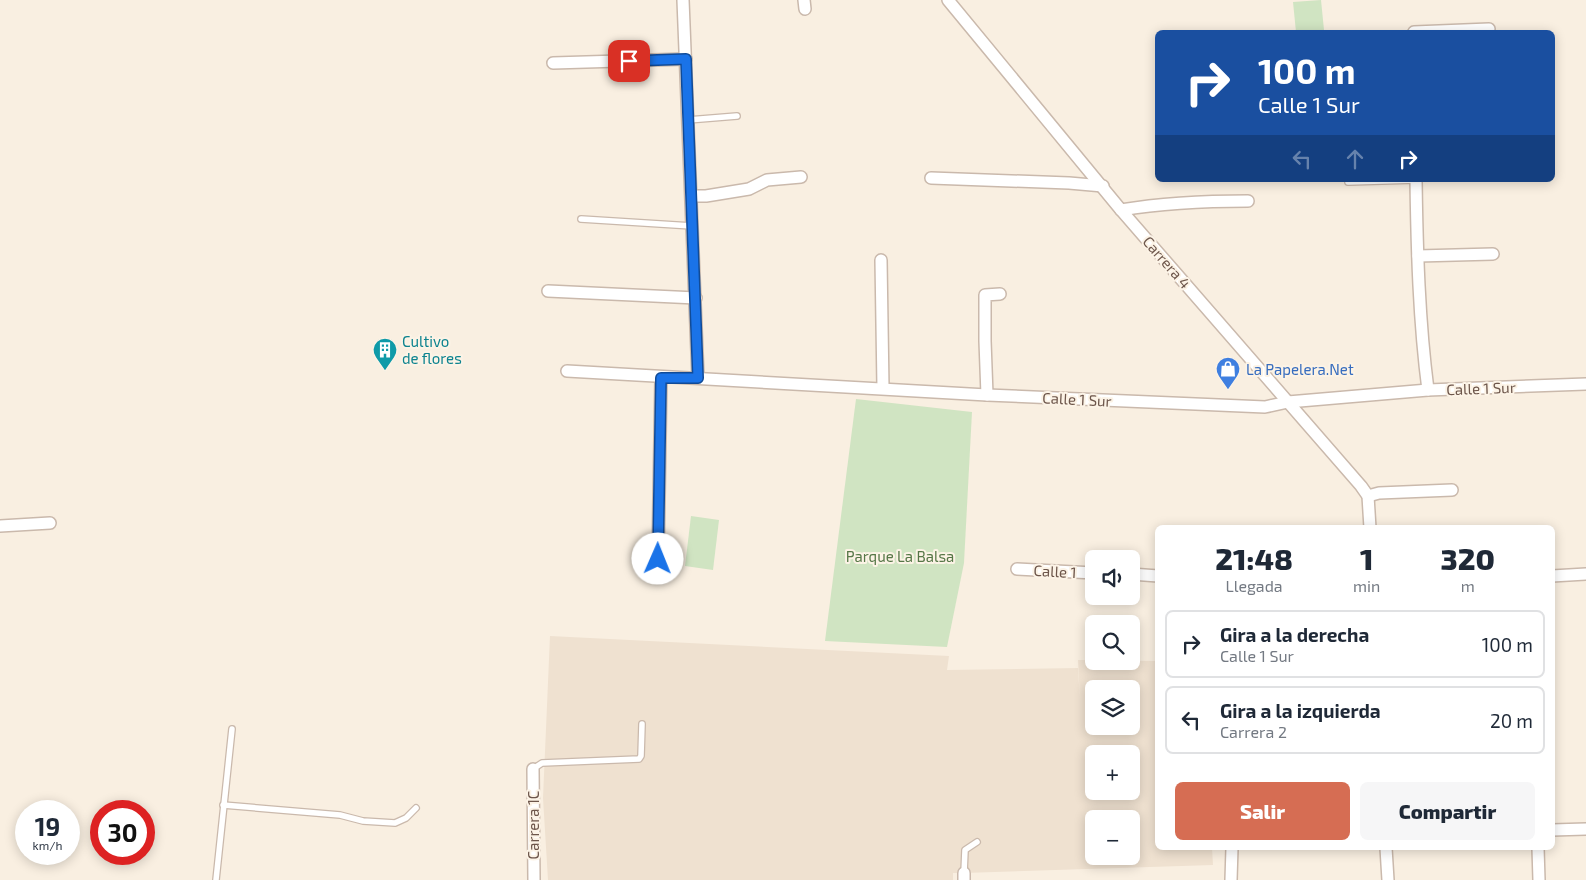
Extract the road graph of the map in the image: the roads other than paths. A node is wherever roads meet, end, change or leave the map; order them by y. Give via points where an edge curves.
1 (684, 0) edge
2 (948, 0) edge
3 (1489, 29) dead end
4 (1464, 30) edge
5 (686, 59) junction
6 (553, 63) dead end
7 (737, 116) dead end
8 (688, 120) junction
9 (801, 177) dead end
10 (931, 178) dead end
11 (1416, 182) edge
12 (1102, 186) junction
13 (691, 196) junction
14 (1248, 201) dead end
15 (1121, 210) junction
16 (581, 219) dead end
17 (692, 226) junction
18 (1493, 254) dead end
19 (1418, 256) junction
20 (881, 260) dead end
21 (548, 291) dead end
22 (1000, 294) dead end
23 (696, 298) junction
24 (567, 371) dead end
25 (661, 378) junction
26 (698, 378) junction
27 (1586, 384) edge
28 (883, 388) junction
29 (1428, 390) junction
30 (987, 394) junction
31 (1288, 402) junction
32 (1452, 490) dead end
33 (1368, 496) junction
34 (50, 523) dead end
35 (1370, 525) edge
36 (0, 526) edge
37 (658, 559) dead end
38 (1017, 569) dead end
39 (1085, 573) edge
40 (1586, 574) edge
41 (1140, 575) edge
42 (1155, 576) edge
43 (1555, 576) edge
44 (642, 724) dead end
45 (232, 729) dead end
46 (533, 769) joint
47 (223, 805) junction
48 (416, 808) dead end
49 (1586, 829) edge
50 (1555, 830) edge
51 (977, 842) dead end
52 (1232, 850) edge
53 (1386, 850) edge
54 (1538, 850) edge
55 (964, 876) edge
56 (216, 880) edge
57 (534, 880) edge
58 (1232, 880) edge
59 (1388, 880) edge
60 (1539, 880) edge

1 - 5 street
2 - 12 street, Carrera 4
3 - 4 street
5 - 6 street
5 - 8 street
7 - 8 lane
8 - 13 street
9 - 13 street via 768,180 748,189
10 - 12 street
11 - 19 street
12 - 15 street, Carrera 4
13 - 17 street
14 - 15 street via 1140,206
15 - 31 street, Carrera 4
16 - 17 lane
17 - 23 street
18 - 19 street
19 - 29 street
20 - 28 street
21 - 23 street
22 - 30 street via 985,295
23 - 26 street
24 - 25 street, Calle 1 Sur
25 - 26 street, Calle 1 Sur
25 - 37 street
26 - 28 street, Calle 1 Sur
27 - 29 street, Calle 1 Sur
28 - 30 street, Calle 1 Sur
29 - 31 street, Calle 1 Sur
30 - 31 street, Calle 1 Sur via 1265,407
31 - 33 street, Carrera 4
32 - 33 street
33 - 35 street
34 - 36 street
38 - 39 street, Calle 1
40 - 43 street
41 - 42 street
44 - 46 lane via 639,759 542,763
45 - 47 lane
46 - 57 street, Carrera 1C
47 - 48 lane via 395,823
47 - 56 lane
49 - 50 street
51 - 55 lane via 965,850
52 - 58 street
53 - 59 street
54 - 60 street

